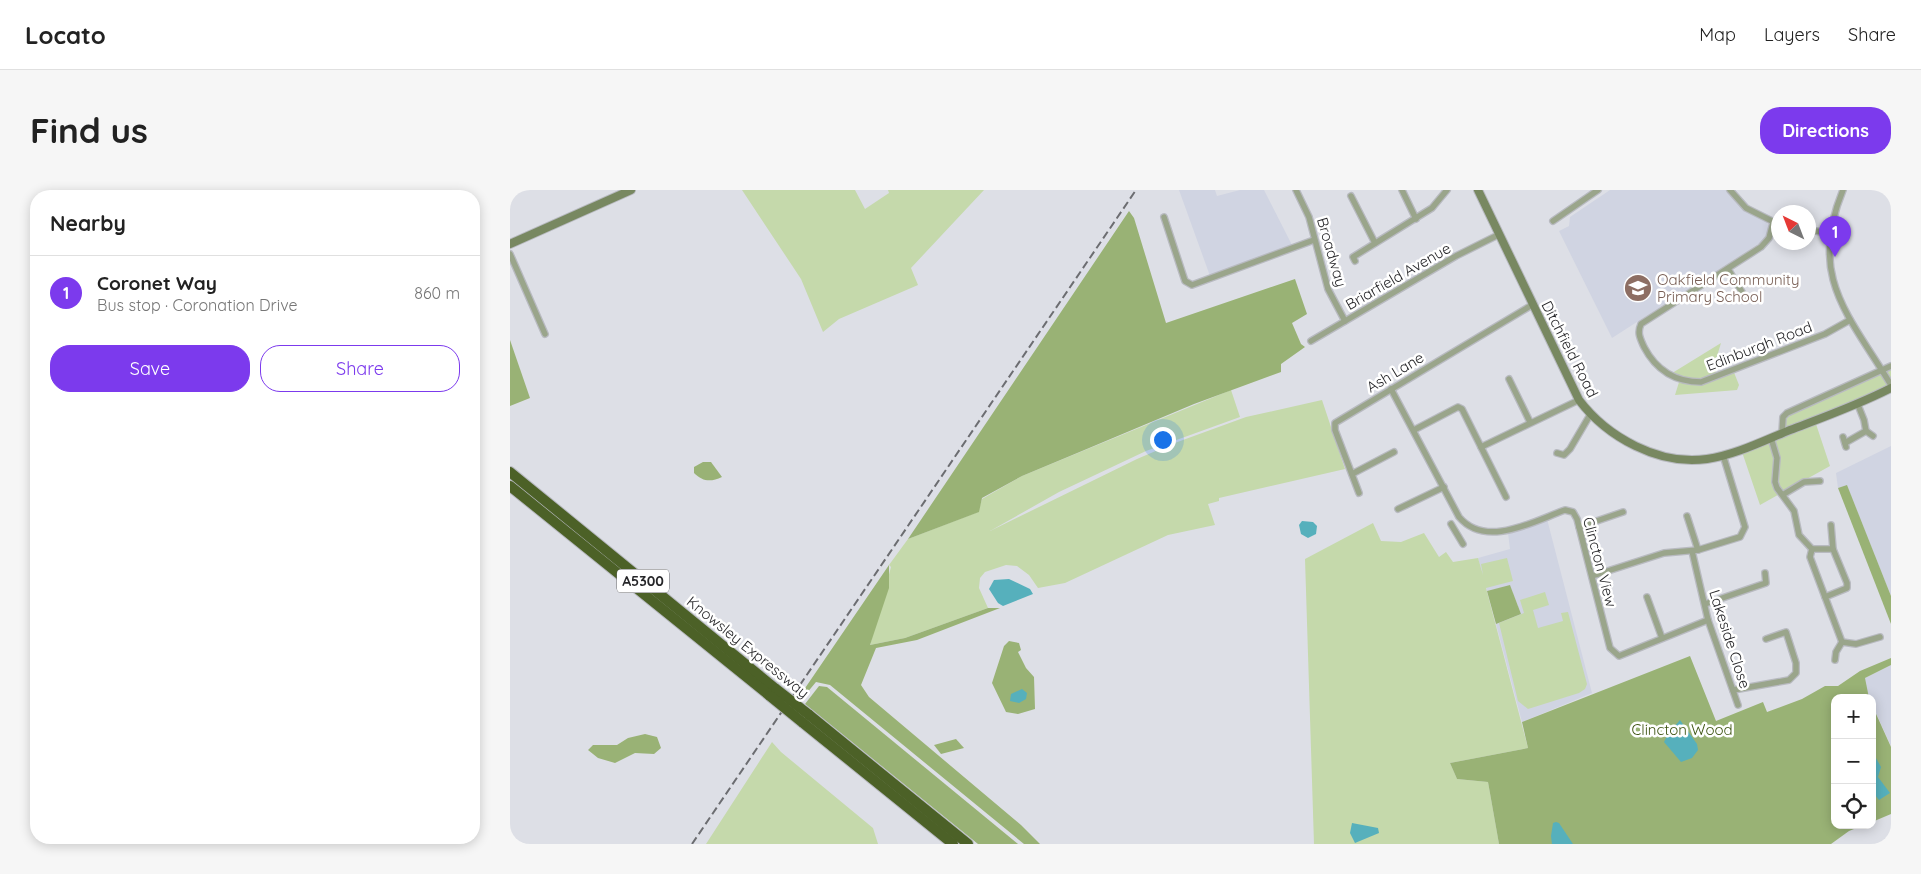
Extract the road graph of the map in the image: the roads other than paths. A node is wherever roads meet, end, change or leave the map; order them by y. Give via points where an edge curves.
1 (631, 190) edge
2 (1296, 190) edge
3 (1402, 190) edge
4 (1447, 190) edge
5 (1478, 190) edge
6 (1598, 190) edge
7 (1730, 190) edge
8 (1843, 190) edge
9 (1347, 203) dead end
10 (1164, 218) dead end
11 (1416, 219) junction
12 (1553, 220) dead end
13 (1771, 221) edge
14 (1816, 231) edge
15 (1830, 233) junction
16 (1771, 234) edge
17 (1498, 235) junction
18 (1314, 240) junction
19 (1375, 243) junction
20 (510, 244) edge
21 (510, 254) edge
22 (1355, 261) dead end
23 (1728, 269) junction
24 (1745, 297) dead end
25 (1532, 306) junction
26 (1850, 320) junction
27 (1346, 321) junction
28 (545, 334) dead end
29 (1311, 341) dead end
30 (1891, 366) edge
31 (1883, 371) junction
32 (1509, 379) dead end
33 (1891, 386) edge
34 (1392, 389) junction
35 (1579, 400) junction
36 (1858, 405) junction
37 (1590, 414) junction
38 (1530, 422) junction
39 (1414, 430) junction
40 (1866, 431) junction
41 (1782, 433) junction
42 (1873, 436) dead end
43 (1771, 438) junction
44 (1845, 442) dead end
45 (1481, 447) junction
46 (1394, 452) dead end
47 (1557, 453) dead end
48 (1723, 456) junction
49 (510, 472) edge
50 (1352, 474) junction
51 (1820, 481) dead end
52 (510, 486) edge
53 (1444, 487) junction
54 (1359, 493) dead end
55 (1784, 494) junction
56 (1506, 497) dead end
57 (1398, 509) dead end
58 (1623, 512) dead end
59 (1687, 516) dead end
60 (1464, 523) junction
61 (1451, 524) dead end
62 (1830, 524) dead end
63 (1580, 527) junction
64 (1455, 531) junction
65 (1463, 544) dead end
66 (1812, 549) junction
67 (1833, 549) junction
68 (1695, 551) junction
69 (1765, 573) dead end
70 (1592, 576) junction
71 (1647, 597) dead end
72 (1825, 597) junction
73 (1704, 604) junction
74 (1708, 620) junction
75 (1880, 637) dead end
76 (1662, 638) junction
77 (1766, 639) dead end
78 (1842, 642) junction
79 (1835, 660) dead end
80 (1733, 690) junction
81 (773, 692) junction
82 (1738, 705) dead end
83 (805, 718) junction
84 (953, 844) edge
85 (968, 844) edge

1 - 20 street
2 - 18 street, Broadway via 1309,217
3 - 11 street
4 - 11 street via 1432,208
5 - 17 street, Ditchfield Road
6 - 12 street
7 - 13 street via 1746,208
8 - 15 street
9 - 19 street via 1352,198
10 - 18 street via 1185,281 1192,285
11 - 19 street
14 - 15 street
15 - 26 street via 1831,276
16 - 23 street, Edinburgh Road via 1767,242
17 - 25 street, Ditchfield Road
17 - 27 street, Briarfield Avenue
18 - 27 street, Broadway via 1328,289
19 - 22 street via 1353,257
21 - 28 street
23 - 24 street
23 - 26 street, Edinburgh Road via 1641,324 1639,335 1649,356 1663,372 1686,381 1701,382 1825,334
25 - 34 street, Ash Lane
25 - 35 street, Ditchfield Road
26 - 31 street
27 - 29 street, Briarfield Avenue
30 - 31 street
31 - 33 street
31 - 41 street via 1786,413
32 - 38 street
33 - 36 street, Ditchfield Road
34 - 39 street
34 - 50 street, Ash Lane via 1335,423
35 - 37 street, Ditchfield Road
35 - 38 street
36 - 40 street
36 - 41 street, Ditchfield Road
37 - 47 street via 1570,449 1564,455
37 - 48 street, Ditchfield Road via 1634,445 1665,458
38 - 45 street
39 - 45 street via 1458,407
39 - 53 street
40 - 42 street
40 - 44 street
41 - 43 street, Ditchfield Road
43 - 48 street, Ditchfield Road
43 - 55 street via 1777,458 1775,482
45 - 56 street
46 - 50 street
48 - 68 street via 1745,532 1740,537
49 - 81 highway, Knowsley Expressway / A5300
50 - 54 street, Ash Lane
51 - 55 street via 1804,482
52 - 81 highway, Knowsley Expressway / A5300
53 - 57 street
53 - 60 street
55 - 66 street via 1798,520 1799,535
58 - 63 street
59 - 68 street, Lakeside Close
60 - 63 street, Clincton View via 1472,529 1500,532 1565,510 1573,512
60 - 64 street
61 - 64 street
62 - 67 street
63 - 70 street, Clincton View
64 - 65 street
66 - 67 street
66 - 72 street via 1810,557
67 - 72 street via 1847,588
68 - 70 street via 1664,553
68 - 73 street, Lakeside Close
69 - 73 street via 1766,584
70 - 76 street, Clincton View via 1610,648 1619,656
71 - 76 street
72 - 78 street
73 - 74 street, Lakeside Close
74 - 76 street, Clincton View
74 - 80 street, Lakeside Close
75 - 78 street via 1856,644
77 - 80 street via 1786,632 1796,673 1789,680
78 - 79 street
80 - 82 street, Lakeside Close
81 - 83 highway, Knowsley Expressway / A5300, bridge
83 - 84 highway, Knowsley Expressway / A5300
83 - 85 highway, Knowsley Expressway / A5300

